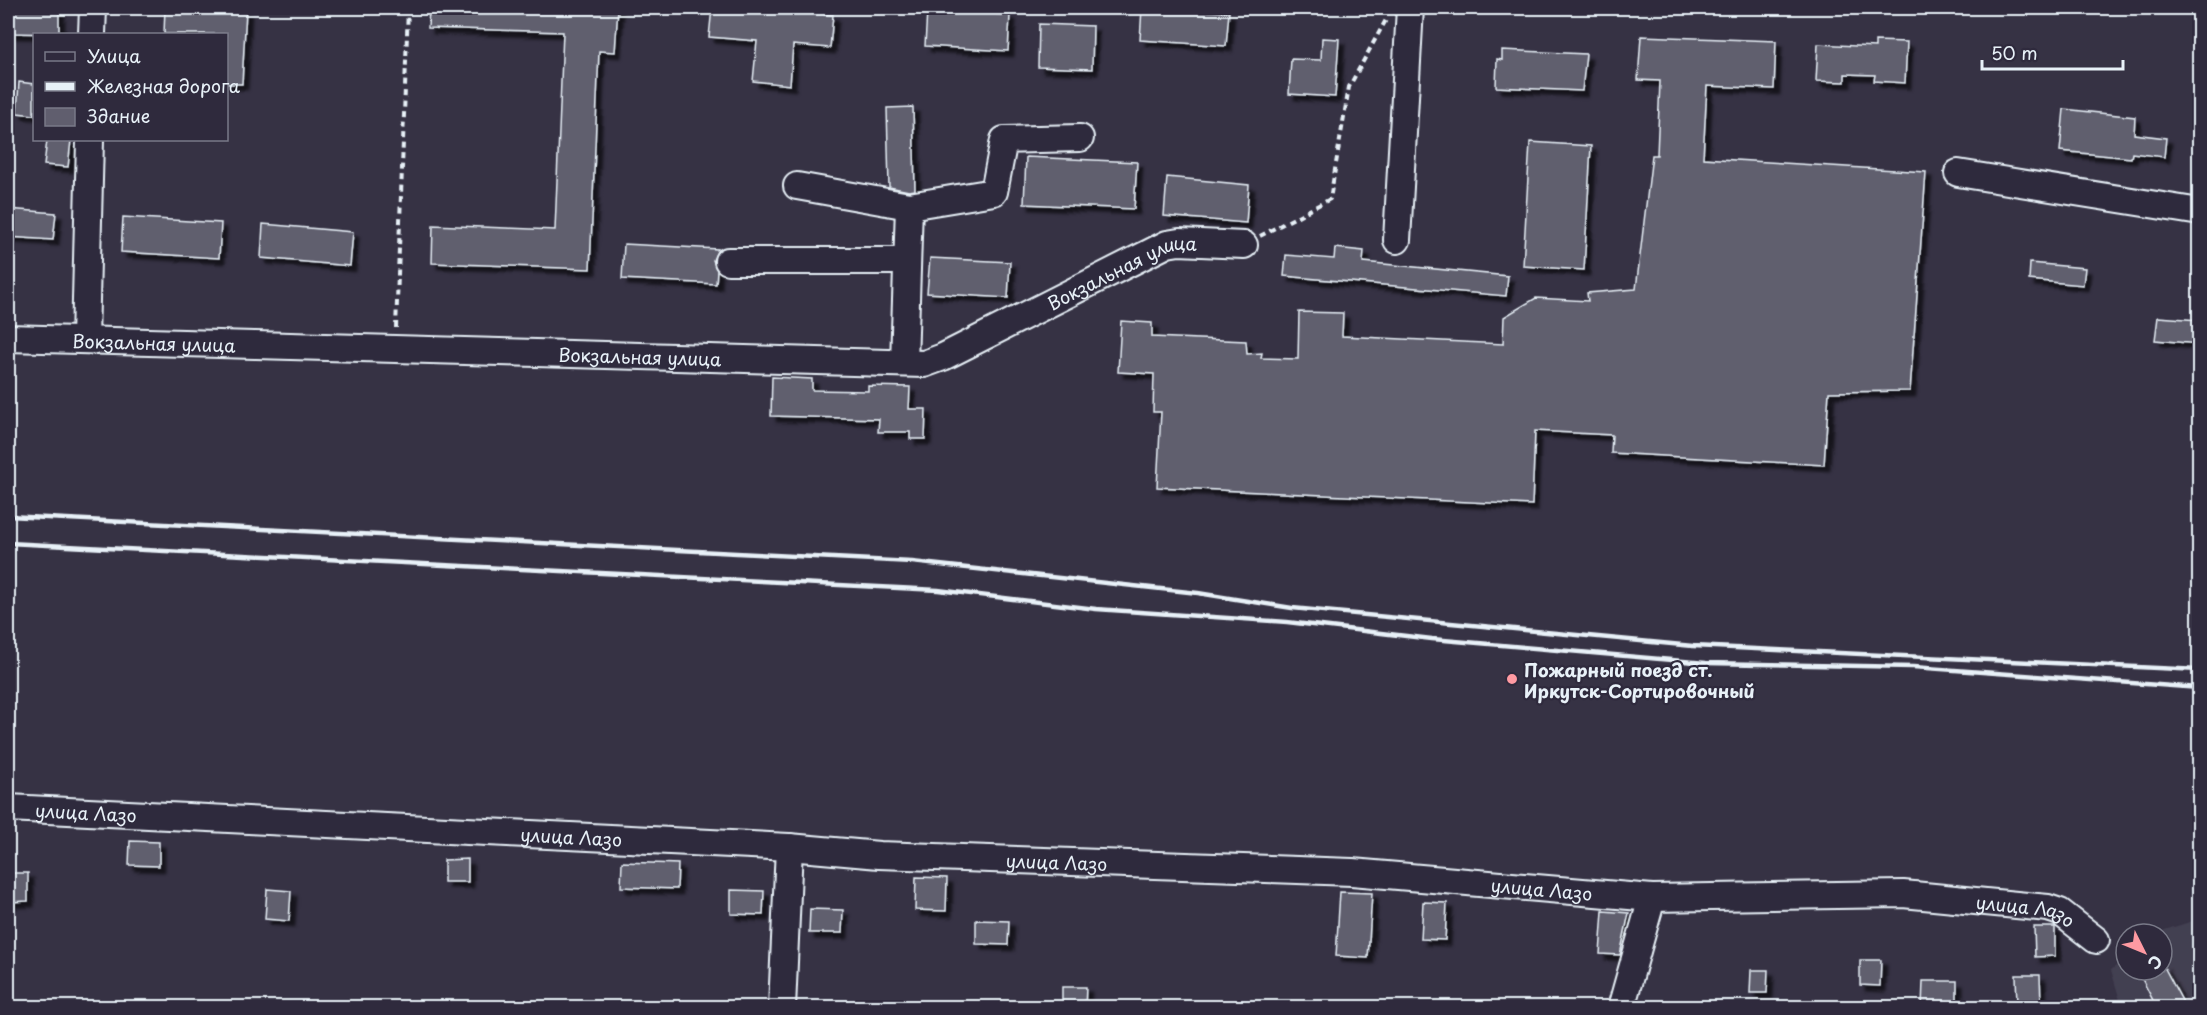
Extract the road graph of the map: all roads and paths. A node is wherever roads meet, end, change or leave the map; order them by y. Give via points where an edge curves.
1 (93, 8) edge
2 (408, 8) edge
3 (1393, 8) edge
4 (1410, 8) edge
5 (92, 33) edge
6 (1080, 138) dead end
7 (90, 141) edge
8 (1958, 173) dead end
9 (797, 186) dead end
10 (909, 206) junction
11 (2199, 212) edge
12 (1397, 240) dead end
13 (1244, 245) joint
14 (728, 261) dead end
15 (907, 261) junction
16 (8, 338) edge
17 (85, 340) junction
18 (395, 350) junction
19 (904, 363) junction
20 (8, 808) edge
21 (789, 847) junction
22 (1652, 897) junction
23 (2096, 940) dead end
24 (782, 1008) edge
25 (1621, 1008) edge

1 - 5 street
2 - 18 path
3 - 13 path via 1349,87 1330,199
4 - 12 street
6 - 10 street via 1004,140 994,192
7 - 17 street
8 - 11 street
9 - 10 street
10 - 15 street
13 - 19 street, Вокзальная улица via 1167,244 943,357 924,364
14 - 15 street
15 - 19 street
16 - 17 street, Вокзальная улица
17 - 18 street, Вокзальная улица
18 - 19 street, Вокзальная улица
20 - 21 street, улица Лазо
21 - 22 street, улица Лазо via 879,855 1352,872
21 - 24 street
22 - 23 street, улица Лазо via 1914,895 2048,908 2060,912
22 - 25 street

